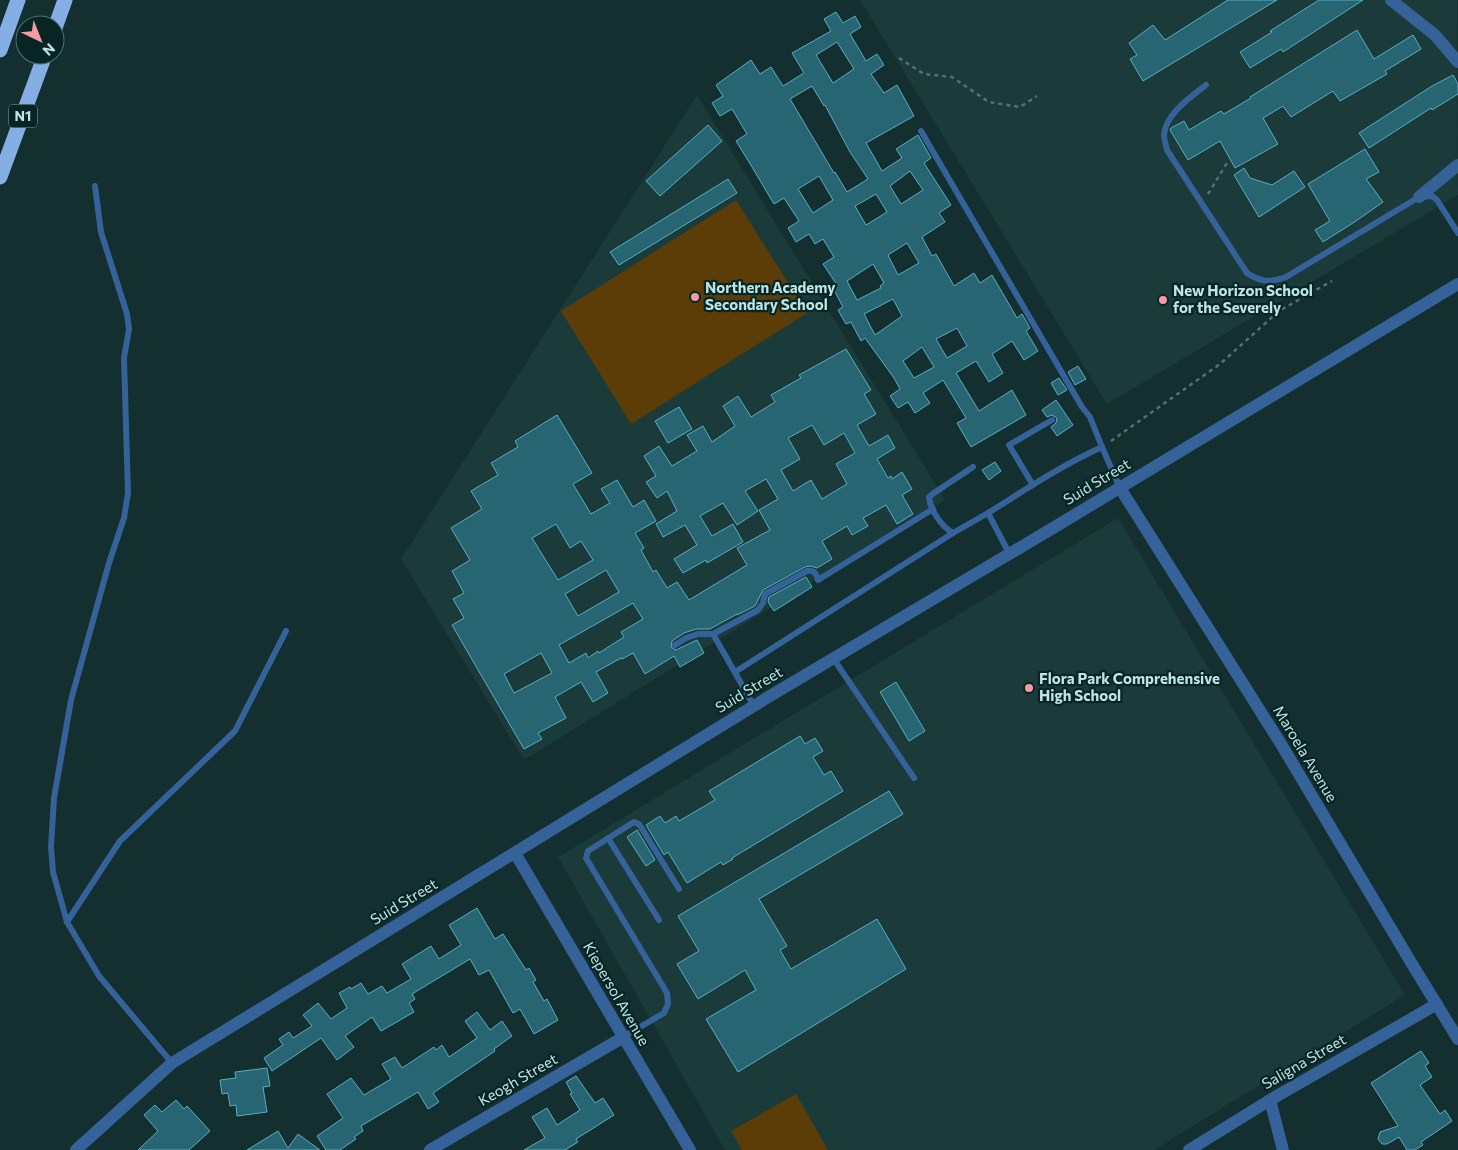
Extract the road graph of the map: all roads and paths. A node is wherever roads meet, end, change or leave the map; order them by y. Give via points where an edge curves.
1 (18, 0) edge
2 (65, 0) edge
3 (1391, 0) edge
4 (60, 15) edge
5 (0, 50) edge
6 (899, 58) dead end
7 (1458, 62) edge
8 (41, 65) edge
9 (1206, 85) dead end
10 (1037, 96) dead end
11 (922, 132) dead end
12 (1228, 163) dead end
13 (1458, 165) edge
14 (0, 177) edge
15 (95, 186) dead end
16 (1419, 197) junction
17 (1202, 204) junction
18 (1458, 233) edge
19 (1332, 281) dead end
20 (1458, 284) edge
21 (1052, 420) dead end
22 (1102, 447) junction
23 (973, 468) dead end
24 (1033, 485) junction
25 (1120, 488) junction
26 (933, 509) junction
27 (988, 513) junction
28 (953, 533) junction
29 (1009, 553) junction
30 (286, 630) dead end
31 (713, 634) junction
32 (676, 645) dead end
33 (833, 658) junction
34 (735, 672) junction
35 (754, 706) junction
36 (914, 778) dead end
37 (608, 838) junction
38 (515, 853) junction
39 (679, 889) dead end
40 (659, 920) dead end
41 (67, 922) junction
42 (1436, 1004) junction
43 (622, 1038) junction
44 (1458, 1039) edge
45 (172, 1063) junction
46 (1270, 1100) junction
47 (76, 1150) edge
48 (430, 1150) edge
49 (690, 1150) edge
50 (1189, 1150) edge
51 (1283, 1150) edge

1 - 5 highway
2 - 4 highway
3 - 7 street via 1435,35
6 - 10 path via 924,74 952,77 989,102 1020,107
8 - 14 highway, N1
9 - 17 lane via 1170,118 1164,134 1167,150
11 - 22 lane via 1090,417
12 - 17 path
13 - 16 street
15 - 41 lane via 101,232 129,329 124,358 128,493 124,518 71,700 54,798 50,847 53,872
16 - 17 lane via 1286,277 1266,282 1246,273
16 - 18 lane via 1432,196 1437,200
19 - 22 path via 1279,311 1220,364
20 - 25 street, Suid Street
21 - 24 lane via 1009,445
22 - 24 lane
22 - 25 lane
23 - 26 lane via 929,497
24 - 27 lane
25 - 29 street, Suid Street
25 - 42 street, Maroela Avenue via 1281,744
26 - 28 lane via 946,530
26 - 31 lane via 818,580 812,570 807,570 765,594 758,610
27 - 28 lane
27 - 29 lane
28 - 34 lane
29 - 33 street, Suid Street
30 - 41 lane via 235,731 120,841
31 - 32 lane via 698,634
31 - 34 lane
33 - 35 street, Suid Street
33 - 36 lane
34 - 35 lane
35 - 38 street, Suid Street
37 - 39 lane via 634,822 640,824
37 - 40 lane
37 - 43 lane via 588,851 586,858 667,994 668,1004 664,1013
38 - 43 street, Kiepersol Avenue
38 - 45 street, Suid Street
41 - 45 lane via 98,976
42 - 44 street, Maroela Avenue
42 - 46 street, Saligna Street
43 - 48 street, Keogh Street
43 - 49 street, Kiepersol Avenue
45 - 47 street, Suid Street
46 - 50 street, Saligna Street
46 - 51 street

